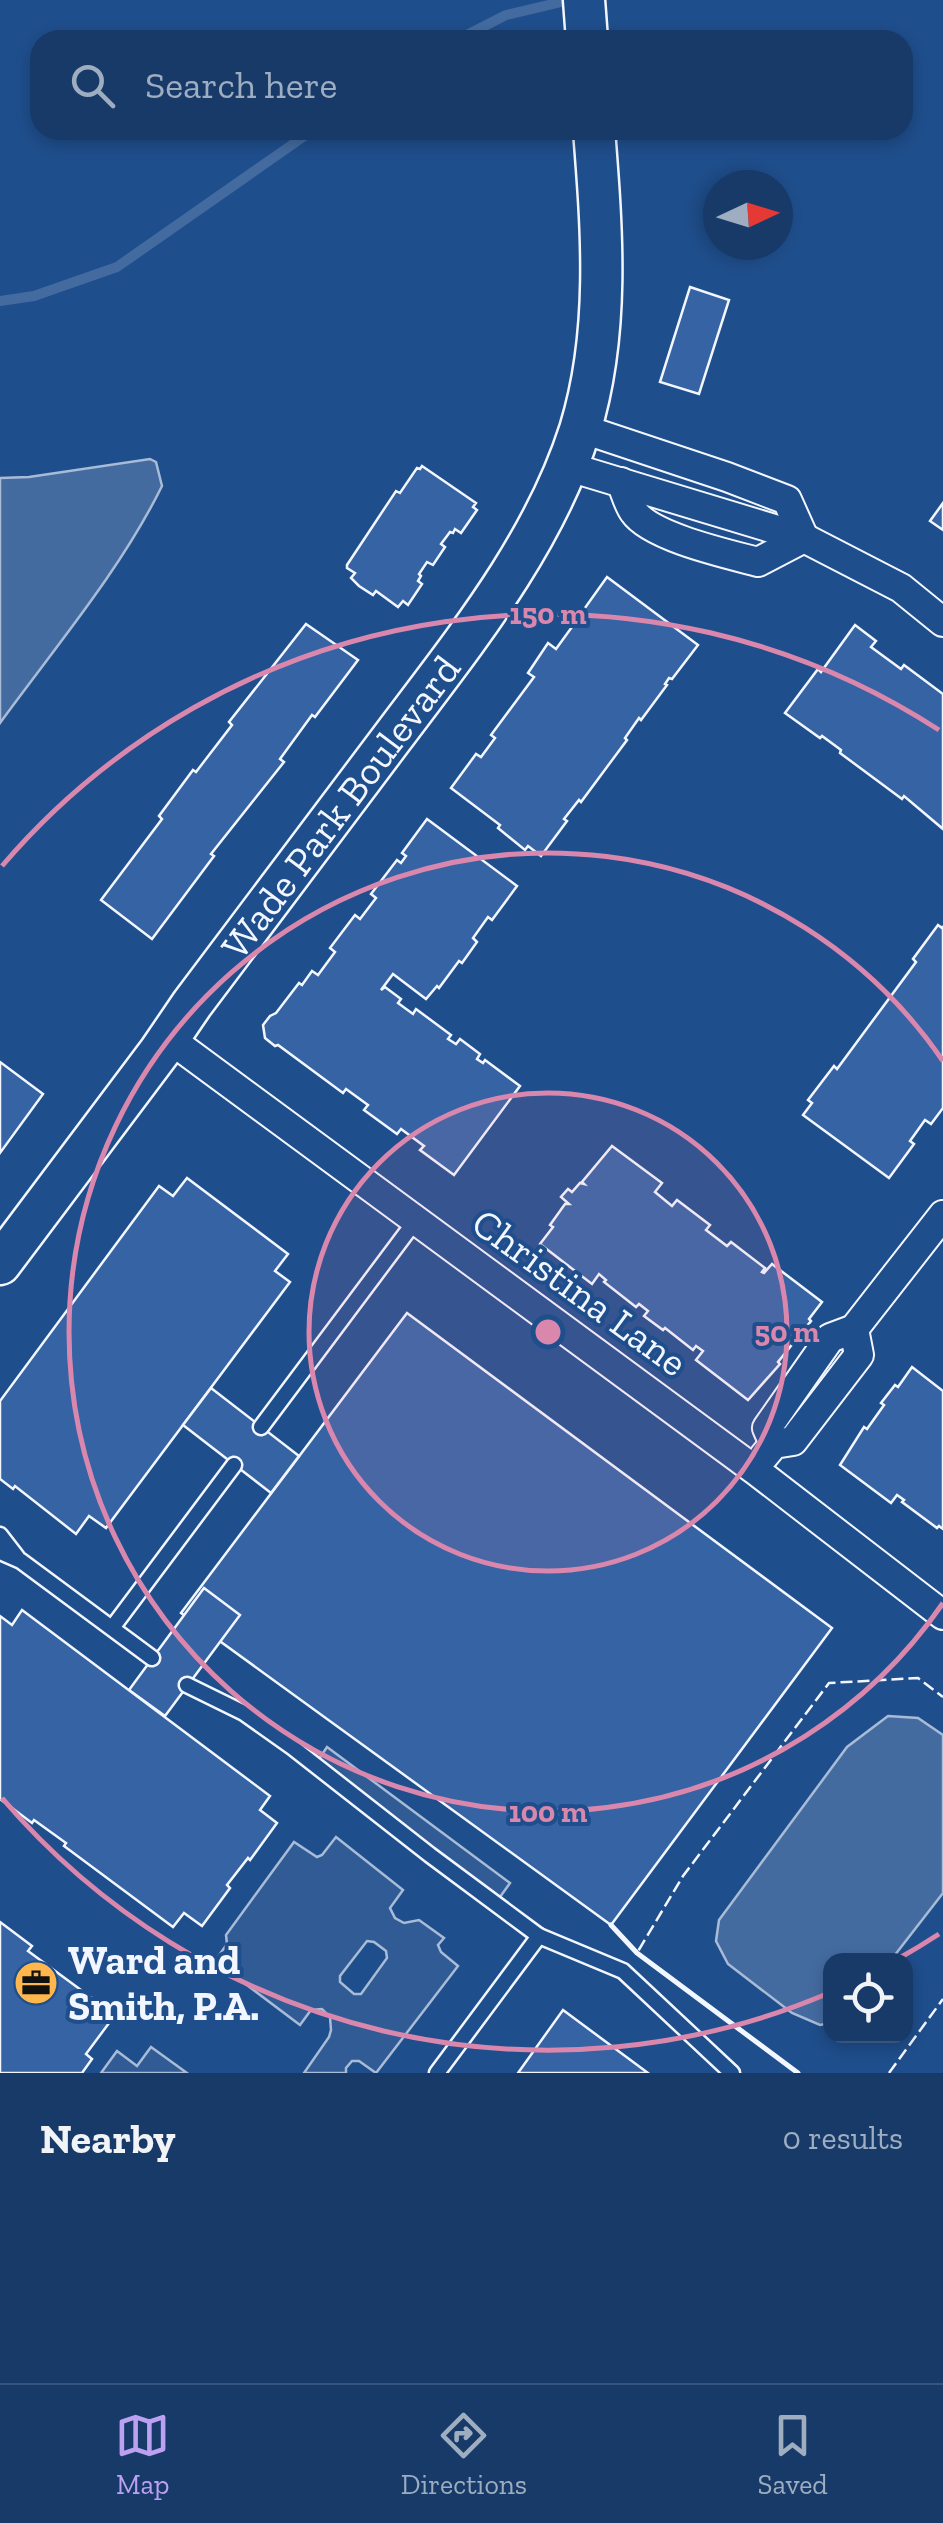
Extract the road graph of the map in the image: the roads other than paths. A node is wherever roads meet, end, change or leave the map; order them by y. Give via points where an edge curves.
1 (584, 0) edge
2 (586, 30) edge
3 (595, 140) edge
4 (580, 428) junction
5 (566, 466) junction
6 (698, 467) junction
7 (621, 482) junction
8 (689, 501) junction
9 (677, 537) junction
10 (804, 538) junction
11 (943, 622) edge
12 (167, 1037) junction
13 (943, 1216) edge
14 (416, 1220) junction
15 (0, 1264) edge
16 (854, 1330) junction
17 (800, 1380) junction
18 (825, 1400) junction
19 (262, 1427) dead end
20 (774, 1444) junction
21 (234, 1465) dead end
22 (755, 1470) junction
23 (0, 1535) edge
24 (0, 1552) edge
25 (20, 1561) junction
26 (943, 1615) edge
27 (112, 1628) junction
28 (152, 1658) dead end
29 (188, 1685) dead end
30 (539, 1936) junction
31 (438, 2073) edge
32 (732, 2073) edge

1 - 2 street
3 - 4 street, Wade Park Boulevard via 602,305
4 - 5 street, Wade Park Boulevard
4 - 6 street
5 - 7 street
5 - 12 street, Wade Park Boulevard via 503,585
6 - 8 street
6 - 10 street via 787,500
7 - 8 street
7 - 9 street via 634,512
8 - 9 street
8 - 10 street
9 - 10 street via 758,562
10 - 11 street via 901,588
12 - 14 street, Christina Lane
12 - 15 street, Wade Park Boulevard
13 - 16 street
14 - 19 lane
14 - 22 street, Christina Lane
16 - 17 street via 830,1338
16 - 18 street via 858,1355
17 - 18 street
17 - 20 street via 767,1428
18 - 20 street via 793,1441
20 - 22 street
21 - 27 lane
22 - 26 street, Christina Lane
23 - 25 lane
24 - 25 lane
25 - 27 lane
27 - 28 lane
29 - 30 lane via 292,1747
30 - 31 lane
30 - 32 lane via 623,1972

